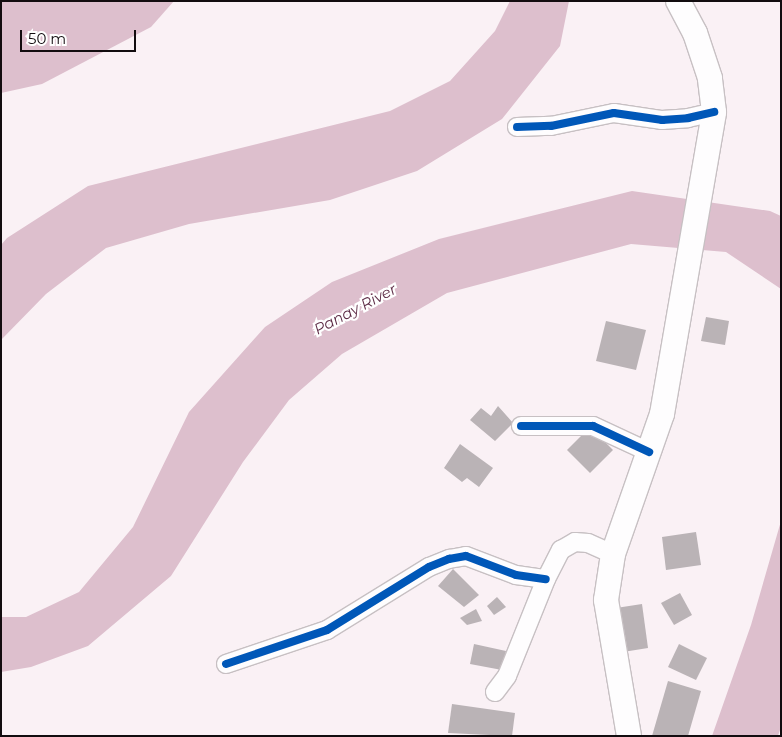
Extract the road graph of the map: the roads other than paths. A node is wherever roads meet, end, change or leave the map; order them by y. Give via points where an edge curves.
1 (678, 1) edge
2 (714, 112) junction
3 (516, 127) dead end
4 (521, 426) dead end
5 (648, 452) junction
6 (612, 554) junction
7 (546, 579) junction
8 (226, 664) dead end
9 (495, 692) dead end
10 (629, 736) edge

1 - 2 main road via 695,33 710,78
2 - 3 street via 662,120 614,113 551,126
2 - 5 main road via 662,414
4 - 5 street via 593,426
5 - 6 main road
6 - 7 street via 588,543 575,542 561,550
6 - 10 main road via 606,600
7 - 8 street via 516,576 466,556 449,559 429,567 327,630
7 - 9 street via 507,676

